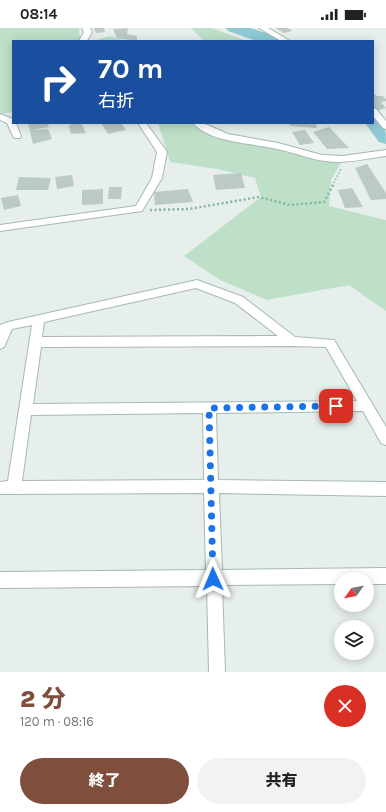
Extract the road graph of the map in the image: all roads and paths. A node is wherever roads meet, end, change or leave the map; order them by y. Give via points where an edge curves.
1 (86, 28) edge
2 (263, 28) edge
3 (84, 40) edge
4 (284, 40) edge
5 (374, 112) edge
6 (0, 117) edge
7 (12, 124) edge
8 (12, 124) edge
9 (143, 124) edge
10 (198, 124) edge
11 (386, 126) edge
12 (17, 136) dead end
13 (386, 153) edge
14 (347, 158) junction
15 (139, 208) junction
16 (0, 228) edge
17 (39, 319) junction
18 (4, 328) edge
19 (292, 341) junction
20 (36, 342) junction
21 (0, 344) edge
22 (368, 406) junction
23 (209, 408) junction
24 (26, 410) junction
25 (386, 439) edge
26 (211, 486) junction
27 (0, 488) edge
28 (14, 488) junction
29 (386, 489) edge
30 (386, 576) edge
31 (213, 579) junction
32 (0, 580) edge
33 (217, 672) edge

1 - 3 street via 88,32
2 - 4 street
5 - 11 street
6 - 7 street
8 - 12 street
9 - 15 street via 162,152 157,178
10 - 14 street via 205,129 240,140 327,158
13 - 14 street
14 - 15 path via 324,202 292,205 255,197 202,208 161,211
15 - 16 street
17 - 18 street
17 - 19 street via 197,284 239,300
17 - 20 street
18 - 21 street
19 - 20 street
19 - 22 street via 330,343
20 - 24 street
22 - 23 street
22 - 25 street
23 - 24 street
23 - 26 street
24 - 28 street
26 - 28 street
26 - 29 street
26 - 31 street
27 - 28 street
30 - 31 street
31 - 32 street
31 - 33 street

